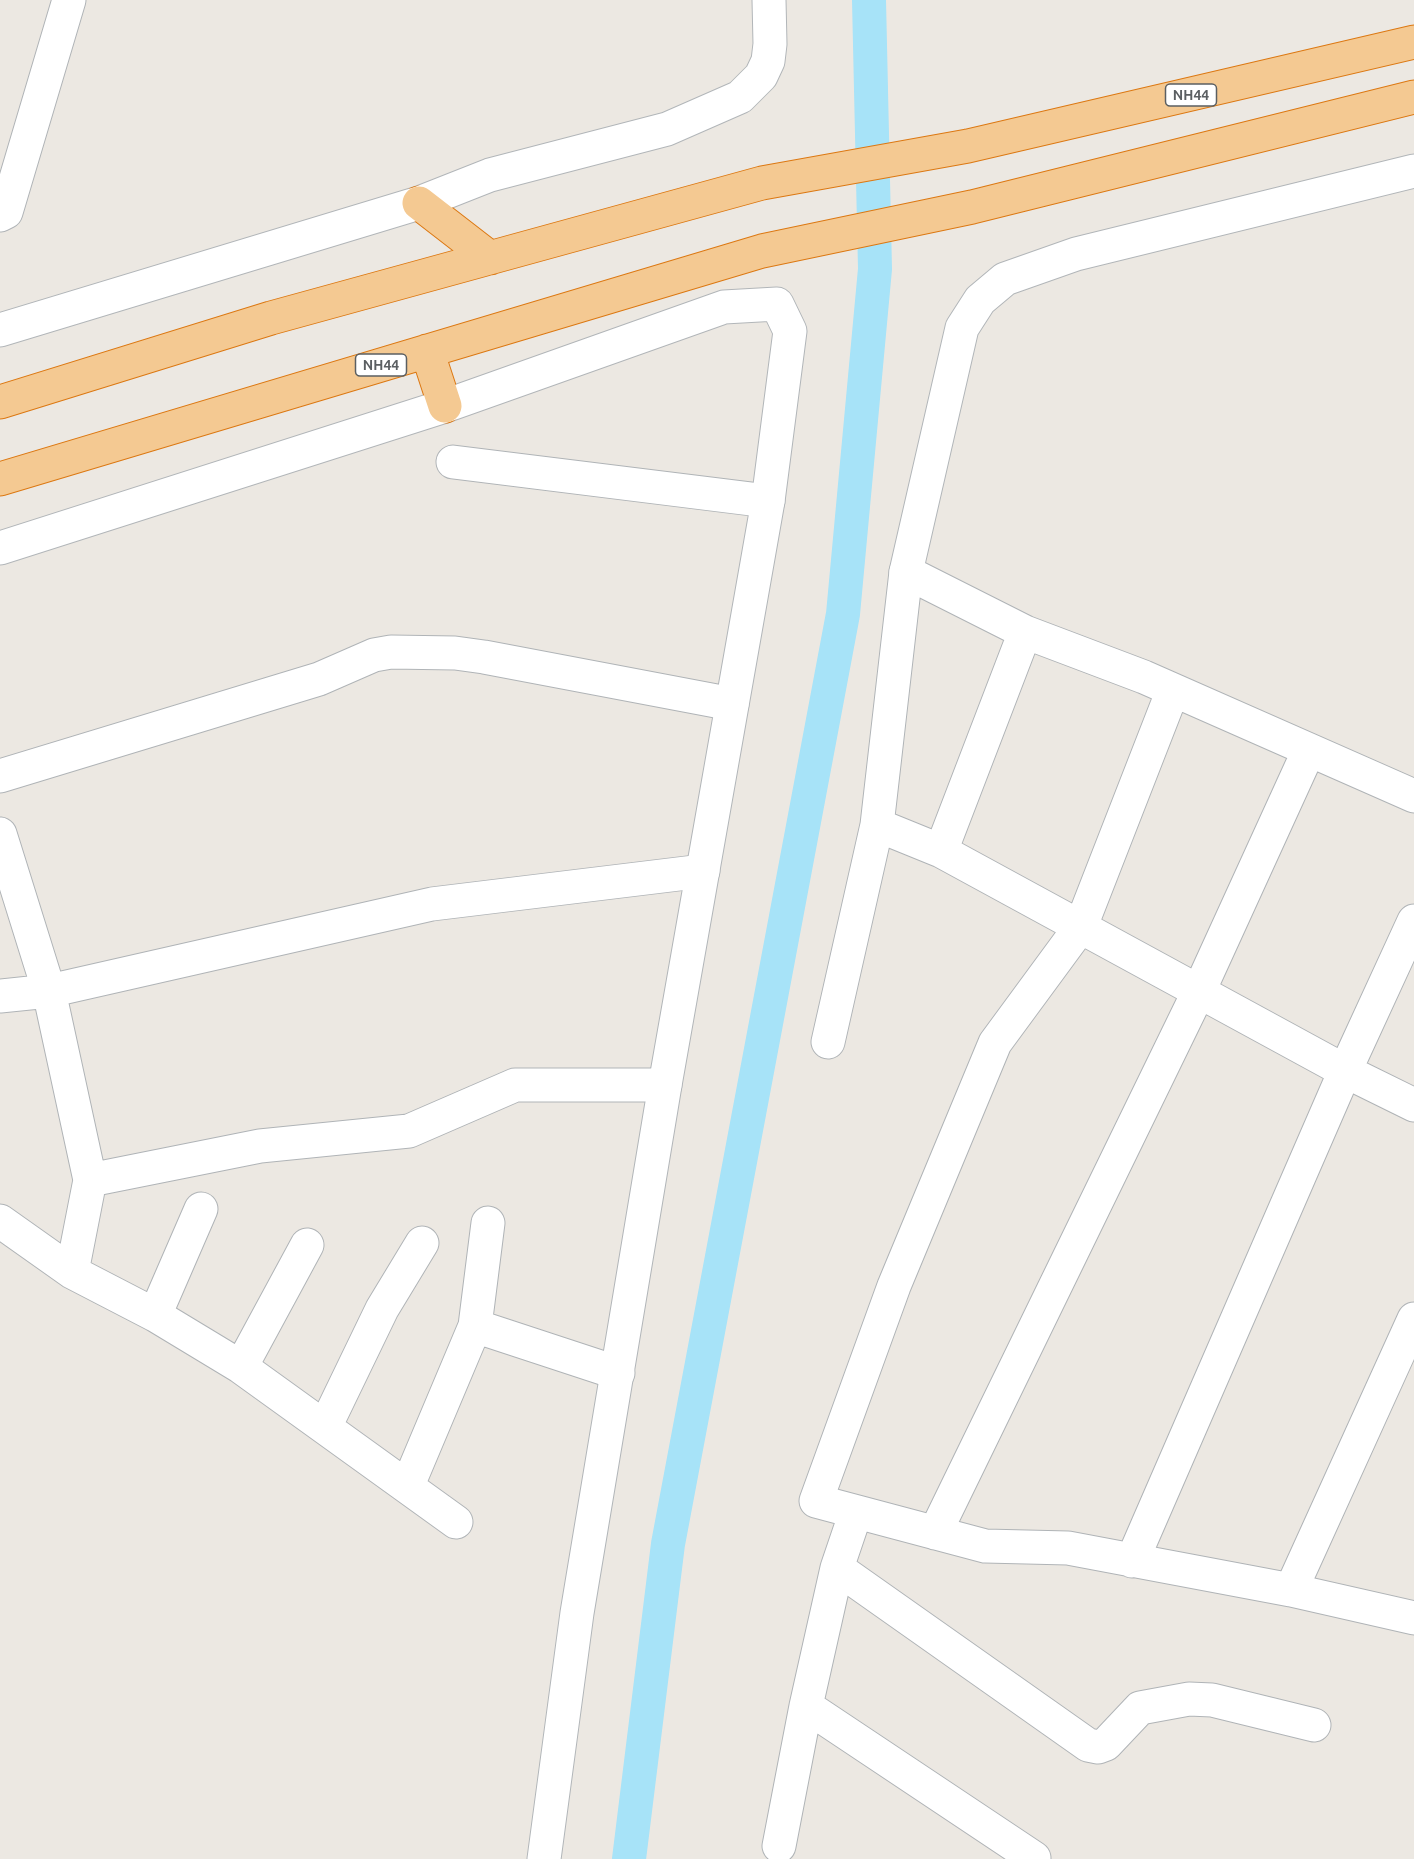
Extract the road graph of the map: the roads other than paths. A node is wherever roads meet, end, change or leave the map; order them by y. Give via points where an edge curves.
1 (69, 0) edge
2 (769, 0) edge
3 (1414, 42) edge
4 (1414, 97) edge
5 (1414, 171) edge
6 (419, 203) junction
7 (0, 215) edge
8 (490, 258) junction
9 (0, 330) edge
10 (427, 351) junction
11 (0, 402) edge
12 (445, 406) junction
13 (453, 462) dead end
14 (0, 479) edge
15 (768, 501) junction
16 (0, 548) edge
17 (906, 572) junction
18 (1025, 632) junction
19 (1173, 690) junction
20 (732, 704) junction
21 (1309, 750) junction
22 (0, 776) edge
23 (1414, 796) edge
24 (878, 825) junction
25 (0, 834) edge
26 (941, 851) junction
27 (703, 871) junction
28 (1414, 921) edge
29 (1081, 926) junction
30 (49, 991) junction
31 (1199, 991) junction
32 (0, 996) edge
33 (828, 1042) dead end
34 (1346, 1071) junction
35 (665, 1085) junction
36 (1414, 1105) edge
37 (90, 1180) junction
38 (201, 1209) dead end
39 (0, 1221) edge
40 (488, 1223) dead end
41 (422, 1243) dead end
42 (307, 1245) dead end
43 (72, 1272) junction
44 (155, 1315) junction
45 (1414, 1319) edge
46 (475, 1326) junction
47 (241, 1367) junction
48 (618, 1373) junction
49 (325, 1427) junction
50 (408, 1485) junction
51 (855, 1512) junction
52 (456, 1522) dead end
53 (935, 1533) junction
54 (1132, 1561) junction
55 (837, 1568) junction
56 (1291, 1590) junction
57 (1414, 1618) edge
58 (806, 1706) junction
59 (1314, 1725) dead end
60 (779, 1846) dead end
61 (1034, 1858) edge
62 (544, 1859) edge

1 - 7 street via 6,212
2 - 6 street via 768,61 761,76 740,97 657,132 482,177
3 - 8 highway, NH44 via 968,146 762,183
4 - 10 highway, NH44 via 972,207 762,251
5 - 17 street via 1076,254 1005,279 980,300 962,328
6 - 8 highway
6 - 9 street
8 - 11 highway, NH44 via 272,318
10 - 12 highway
10 - 14 highway, NH44
12 - 15 street via 724,307 777,304 790,331
12 - 16 street
13 - 15 street
15 - 20 street
17 - 18 street
17 - 24 street
18 - 19 street
18 - 26 street
19 - 21 street
19 - 29 street
20 - 22 street via 477,656 391,652 374,655 319,679
20 - 27 street
21 - 23 street
21 - 31 street
24 - 26 street
24 - 33 street
25 - 30 street
26 - 29 street
27 - 30 street via 432,904
27 - 35 street
28 - 34 street
29 - 31 street
29 - 51 street via 995,1043 894,1286 816,1502
30 - 32 street
30 - 37 street
31 - 34 street
31 - 53 street
34 - 36 street
34 - 54 street
35 - 37 street via 515,1085 409,1131 260,1146
35 - 48 street
37 - 43 street
38 - 44 street
39 - 43 street
40 - 46 street
41 - 49 street via 382,1309
42 - 47 street
43 - 44 street
44 - 47 street
45 - 56 street
46 - 48 street
46 - 50 street
47 - 49 street
48 - 62 street via 577,1613
49 - 50 street
50 - 52 street
51 - 53 street
51 - 55 street
53 - 54 street via 985,1546 1068,1548
54 - 56 street
55 - 58 street
55 - 59 street via 1088,1745 1106,1744 1140,1708 1189,1699 1212,1700
56 - 57 street
58 - 60 street
58 - 61 street

